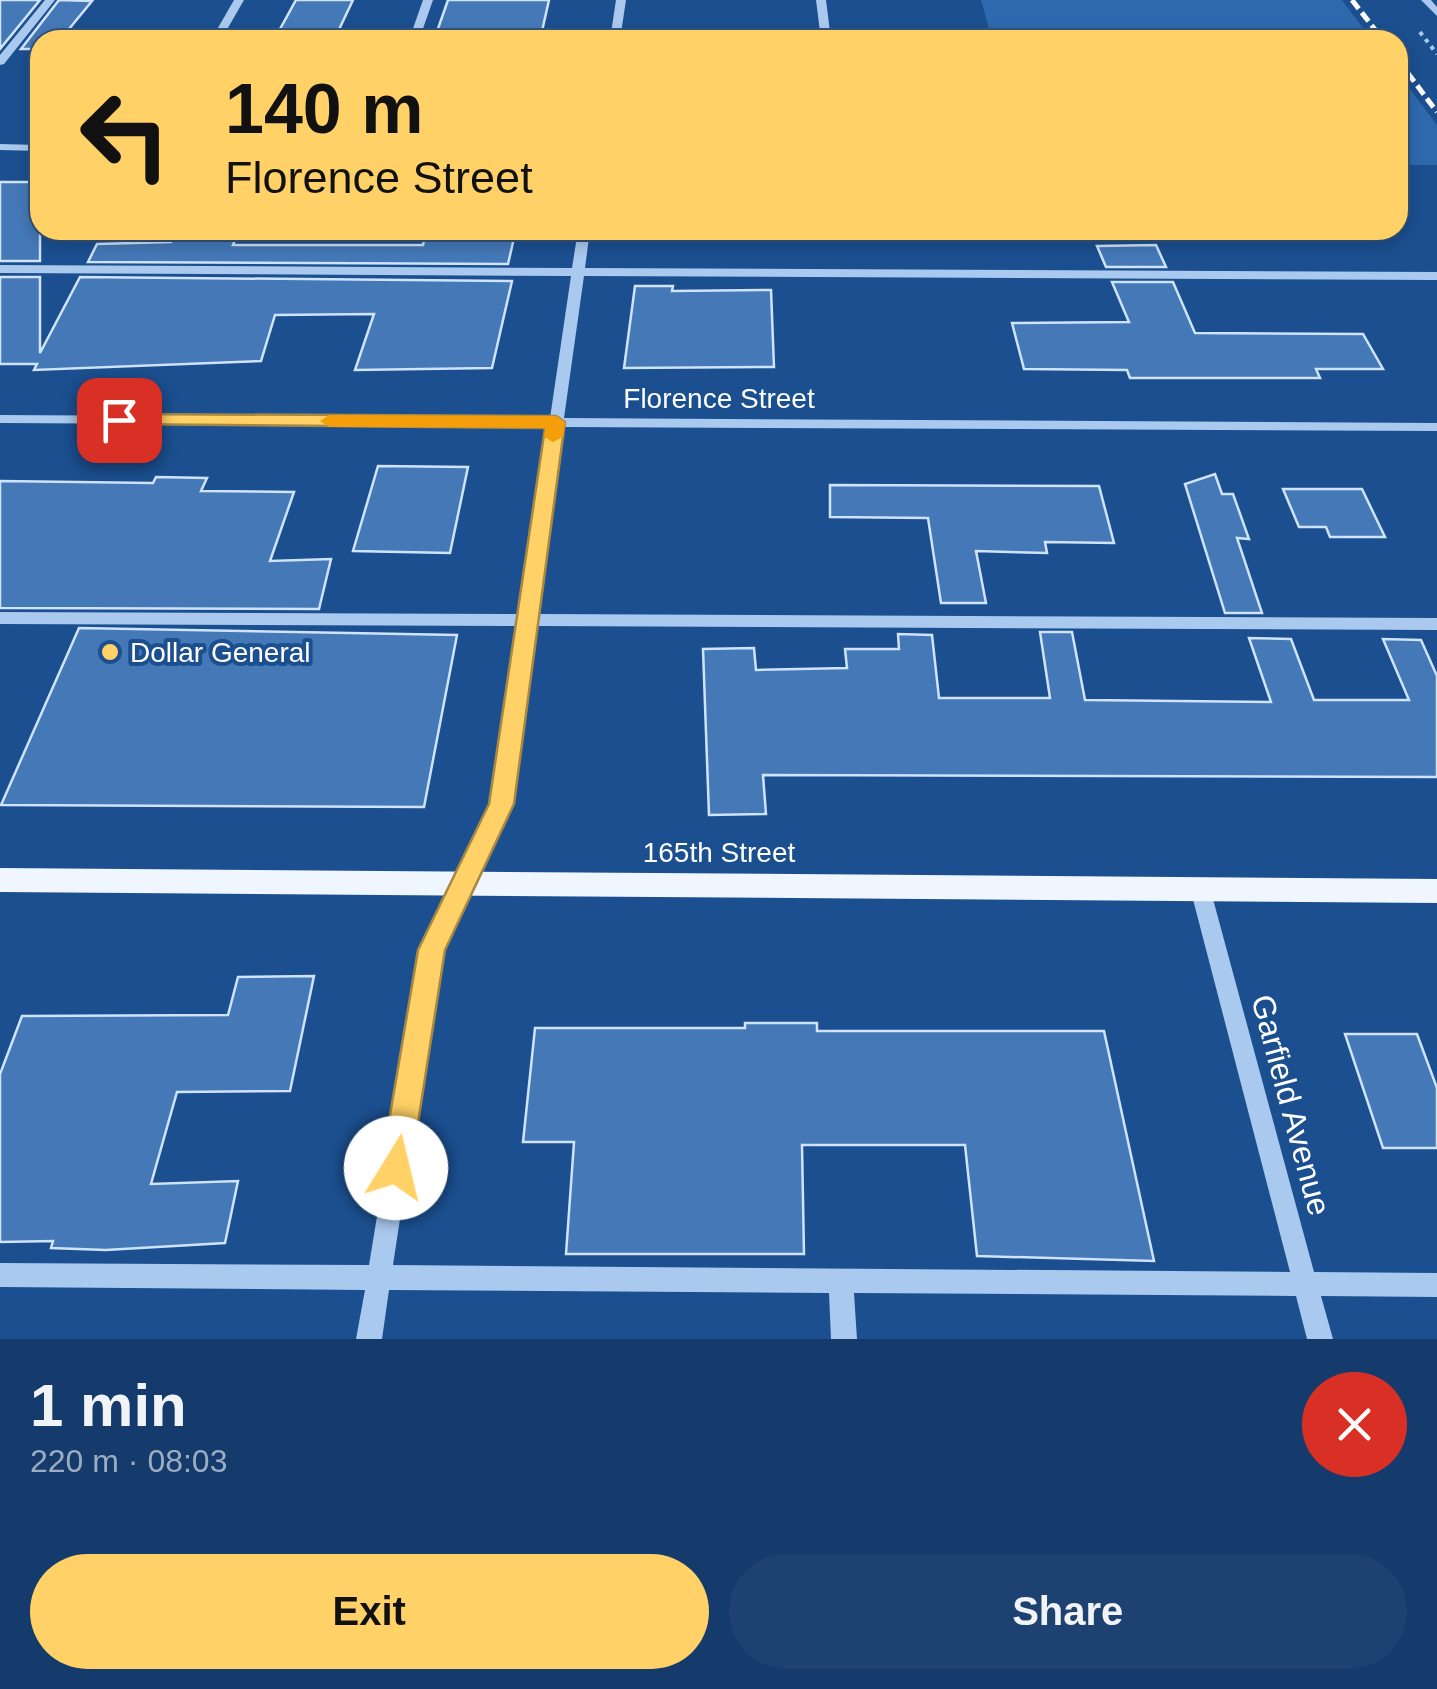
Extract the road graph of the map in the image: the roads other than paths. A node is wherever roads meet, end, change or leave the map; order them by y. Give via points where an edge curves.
1 (50, 0) edge
2 (238, 0) edge
3 (428, 0) edge
4 (621, 0) edge
5 (821, 0) edge
6 (1426, 0) edge
7 (1437, 13) edge
8 (222, 30) edge
9 (418, 30) edge
10 (616, 30) edge
11 (825, 30) edge
12 (0, 62) edge
13 (0, 148) edge
14 (30, 148) edge
15 (582, 240) edge
16 (0, 269) edge
17 (577, 271) junction
18 (1437, 276) edge
19 (0, 419) edge
20 (556, 422) junction
21 (1437, 427) edge
22 (527, 620) junction
23 (2, 622) edge
24 (1437, 624) edge
25 (0, 880) edge
26 (467, 883) junction
27 (1200, 888) junction
28 (1437, 891) edge
29 (0, 1275) edge
30 (379, 1278) junction
31 (840, 1281) junction
32 (1306, 1284) junction
33 (1437, 1285) edge
34 (369, 1339) edge
35 (844, 1339) edge
36 (1320, 1339) edge

1 - 12 street
2 - 8 street
3 - 9 street
4 - 10 street
5 - 11 street
6 - 7 street
13 - 14 street
15 - 17 street
16 - 17 street
17 - 18 street
17 - 20 street
19 - 20 street, Florence Street
20 - 21 street, Florence Street
20 - 22 street
22 - 23 street
22 - 24 street
22 - 26 street via 502,804
25 - 26 main road, 165th Street
26 - 27 main road, 165th Street
26 - 30 street via 431,950
27 - 28 main road, 165th Street
27 - 32 street, Garfield Avenue
29 - 30 street
30 - 31 street
30 - 34 street
31 - 32 street
31 - 35 street
32 - 33 street
32 - 36 street, Garfield Avenue

